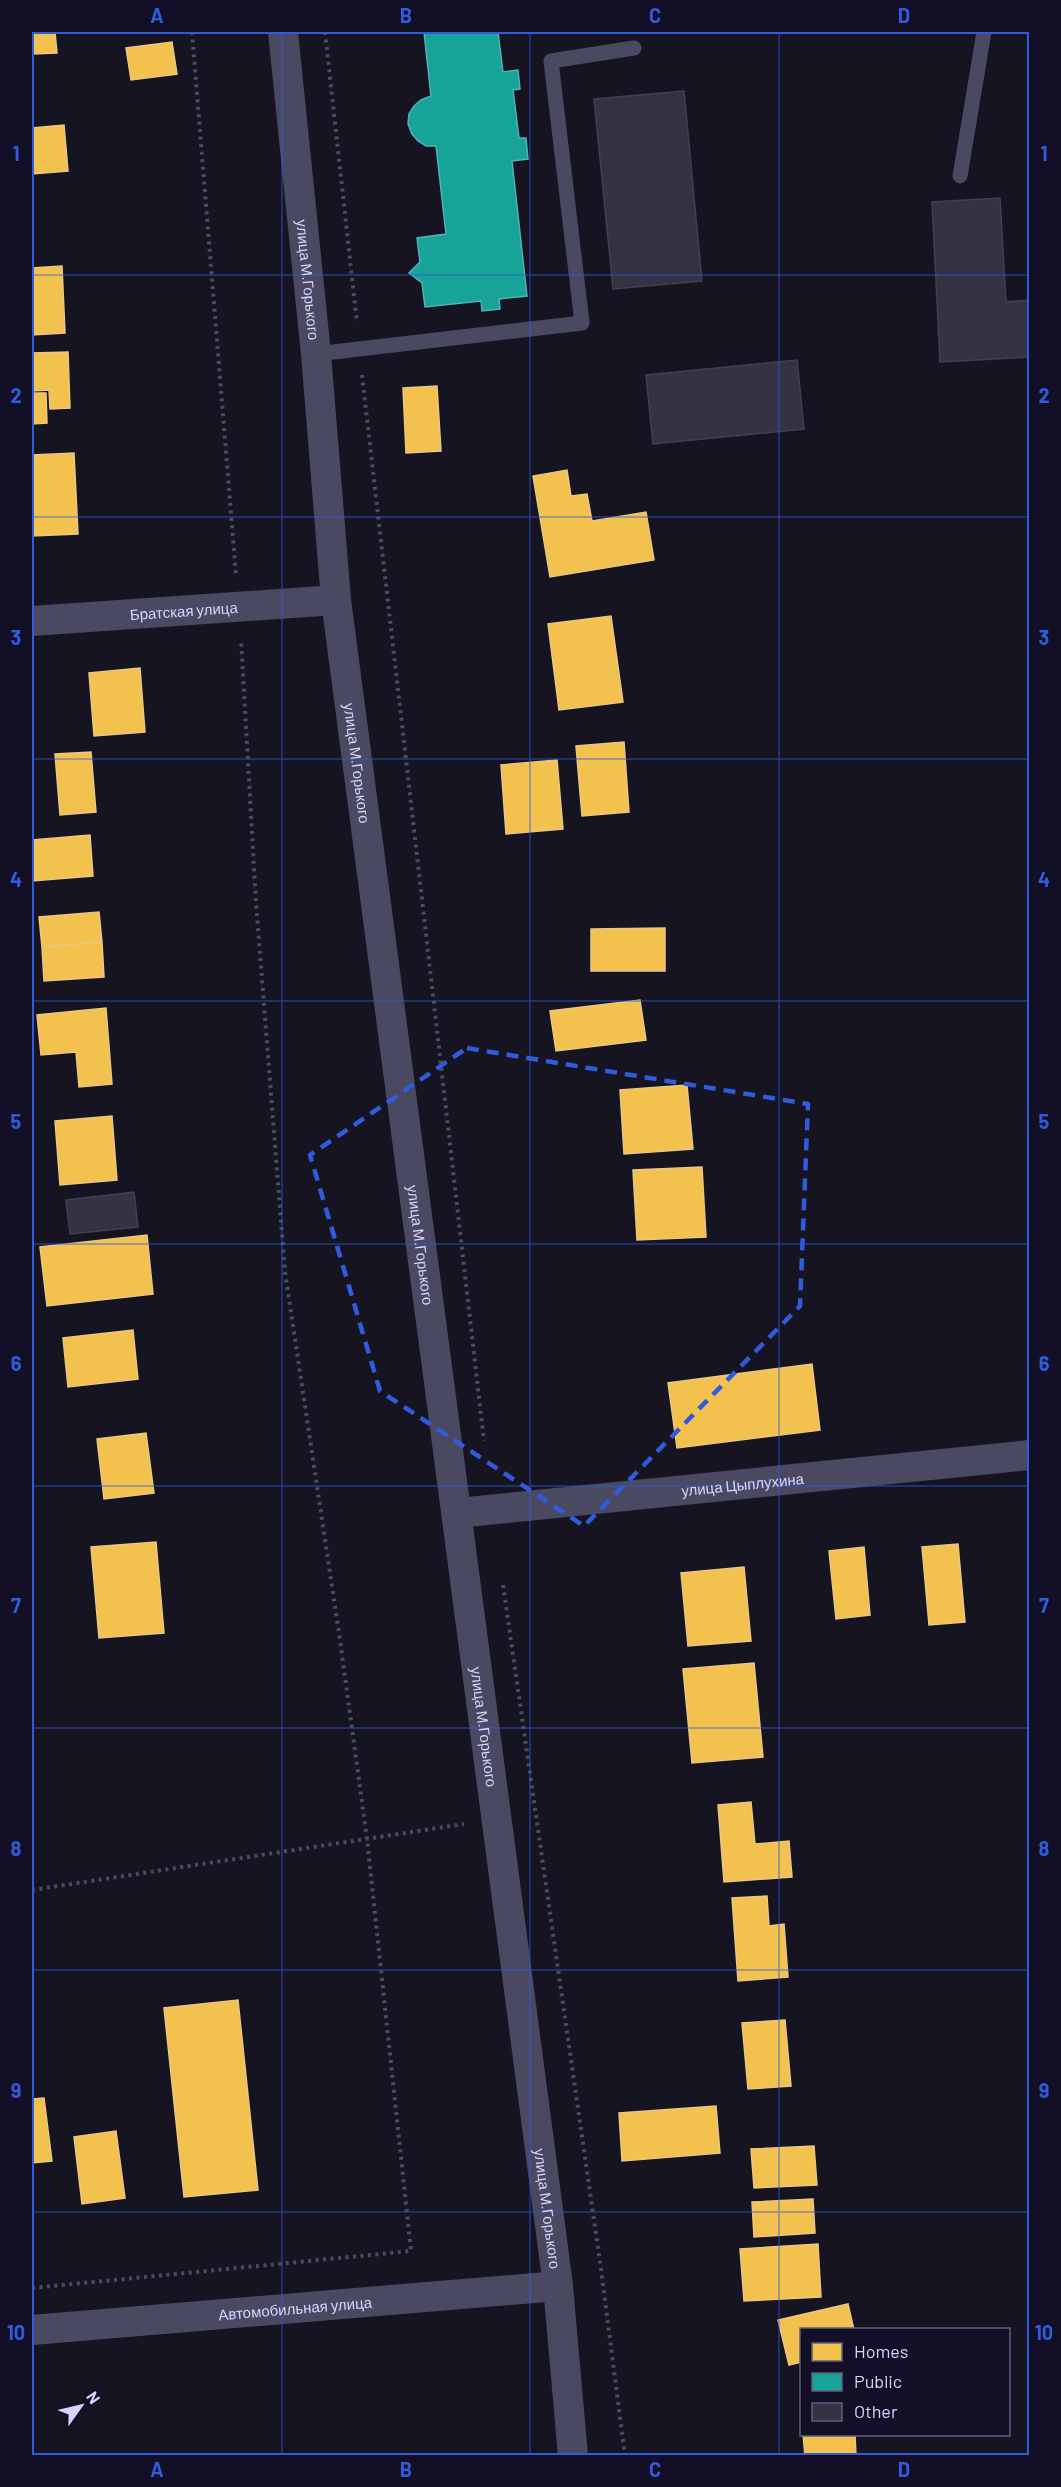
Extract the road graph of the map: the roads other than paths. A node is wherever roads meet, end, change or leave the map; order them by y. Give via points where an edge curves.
1 (283, 32) edge
2 (984, 32) edge
3 (634, 48) dead end
4 (960, 176) dead end
5 (316, 354) junction
6 (336, 600) junction
7 (32, 621) edge
8 (1029, 1455) edge
9 (458, 1513) junction
10 (558, 2286) junction
11 (32, 2330) edge
12 (573, 2456) edge

1 - 5 street, улица М.Горького
2 - 4 lane
3 - 5 lane via 551,61 582,323
5 - 6 street, улица М.Горького
6 - 7 street, Братская улица
6 - 9 street, улица М.Горького
8 - 9 street, улица Цыплухина
9 - 10 street, улица М.Горького
10 - 11 street, Автомобильная улица
10 - 12 street, улица М.Горького

